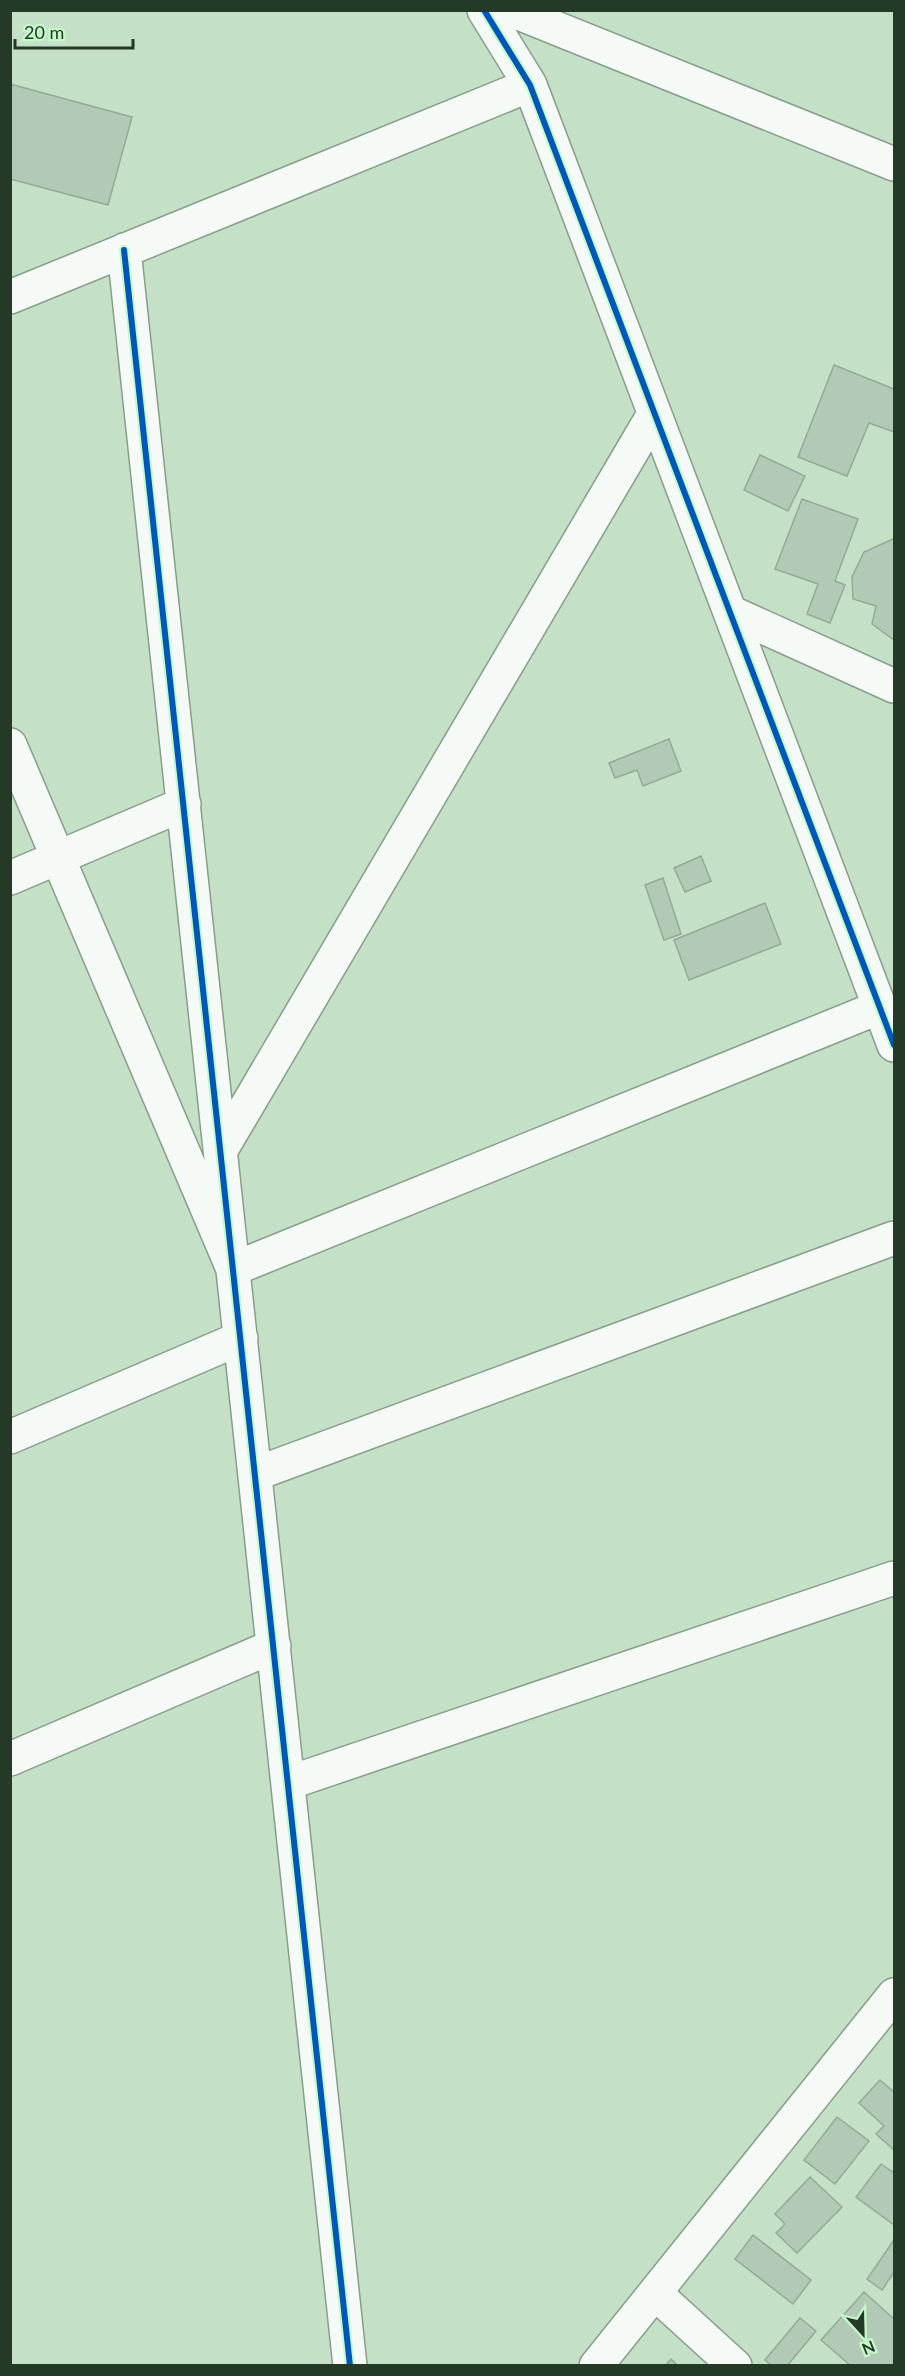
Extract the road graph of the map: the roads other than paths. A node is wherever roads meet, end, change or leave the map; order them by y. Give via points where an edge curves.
1 (484, 10) edge
2 (512, 10) edge
3 (530, 85) junction
4 (894, 164) edge
5 (124, 250) junction
6 (10, 297) edge
7 (654, 414) junction
8 (730, 612) junction
9 (894, 686) edge
10 (10, 745) edge
11 (184, 804) junction
12 (58, 857) junction
13 (10, 878) edge
14 (880, 1007) junction
15 (894, 1045) edge
16 (220, 1150) junction
17 (894, 1238) edge
18 (233, 1269) junction
19 (241, 1338) junction
20 (10, 1437) edge
21 (255, 1474) junction
22 (894, 1578) edge
23 (274, 1646) junction
24 (10, 1759) edge
25 (288, 1783) junction
26 (894, 1995) edge
27 (654, 2293) junction
28 (350, 2366) edge
29 (596, 2366) edge
30 (735, 2366) edge

1 - 3 street
2 - 4 street
3 - 5 street
3 - 7 street
5 - 6 street
5 - 11 street
7 - 8 street
7 - 16 street
8 - 9 street
8 - 14 street
10 - 12 street
11 - 12 street
11 - 16 street
12 - 13 street
12 - 18 street
14 - 15 street
14 - 18 street
16 - 18 street
17 - 21 street
18 - 19 street
19 - 20 street
19 - 21 street
21 - 23 street
22 - 25 street
23 - 24 street
23 - 25 street
25 - 28 street
26 - 27 street
27 - 29 street
27 - 30 street

